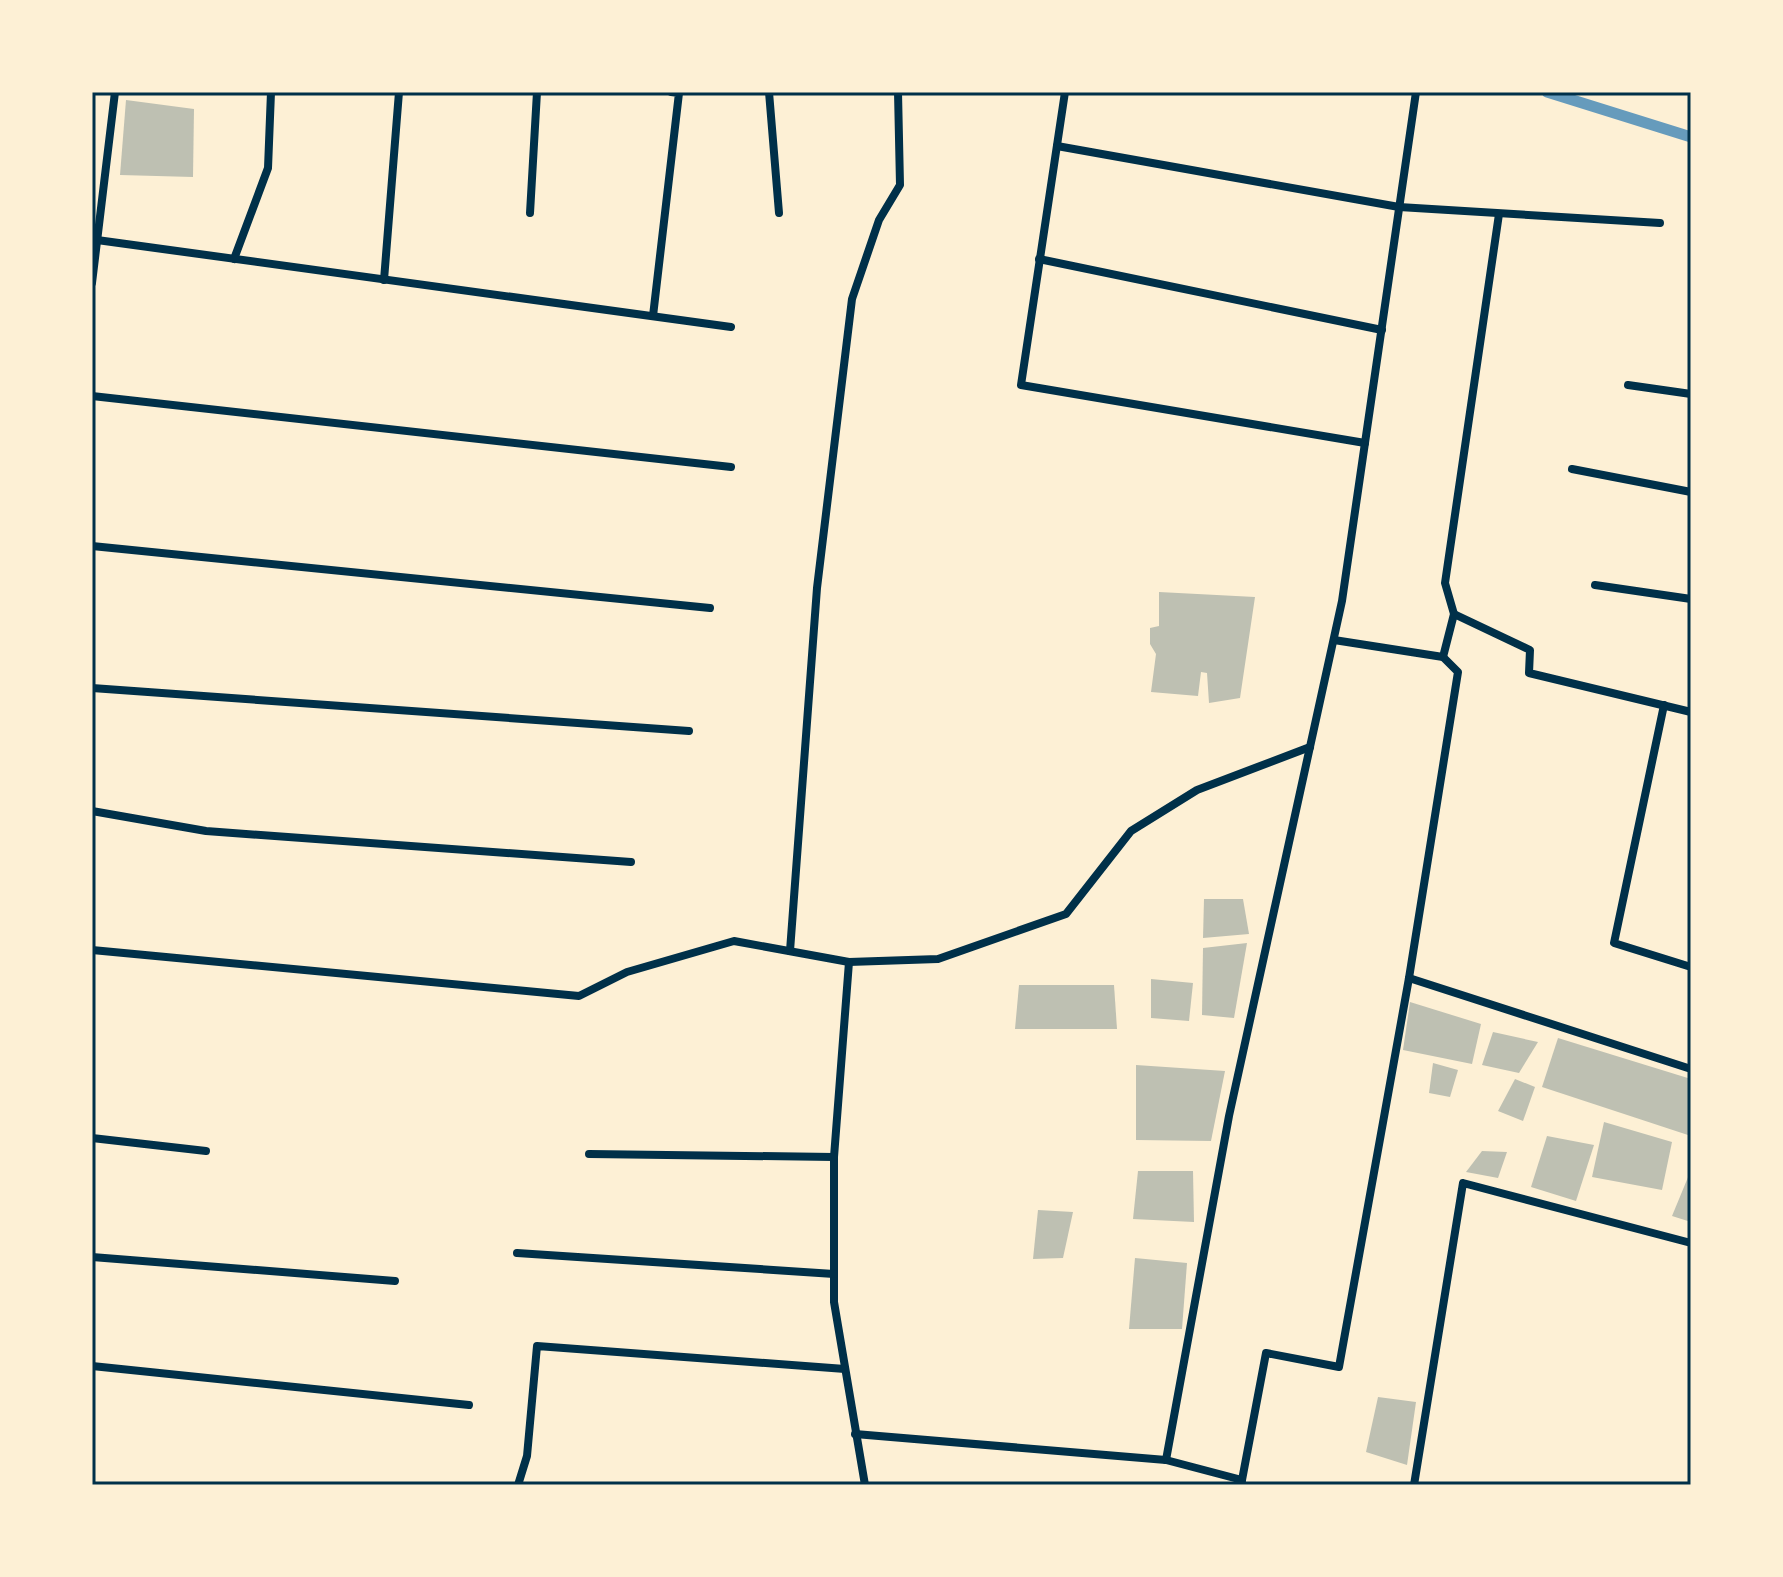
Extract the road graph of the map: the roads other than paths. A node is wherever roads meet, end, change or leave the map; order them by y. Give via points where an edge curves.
1 (115, 92) edge
2 (271, 92) edge
3 (399, 92) edge
4 (537, 92) edge
5 (671, 92) edge
6 (769, 92) edge
7 (898, 92) edge
8 (1065, 92) edge
9 (1416, 92) edge
10 (1057, 146) junction
11 (1399, 207) junction
12 (530, 213) dead end
13 (779, 213) dead end
14 (1499, 214) junction
15 (1660, 223) dead end
16 (97, 240) junction
17 (234, 259) junction
18 (1039, 259) junction
19 (384, 280) junction
20 (92, 283) edge
21 (653, 316) junction
22 (731, 327) dead end
23 (1382, 330) junction
24 (1628, 385) dead end
25 (1691, 394) edge
26 (92, 396) edge
27 (1365, 443) junction
28 (731, 467) dead end
29 (1572, 469) dead end
30 (1691, 492) edge
31 (92, 546) edge
32 (1595, 585) dead end
33 (1691, 599) edge
34 (710, 608) dead end
35 (1454, 614) junction
36 (1334, 640) junction
37 (1443, 657) junction
38 (92, 688) edge
39 (1664, 705) junction
40 (1691, 712) edge
41 (689, 731) dead end
42 (1310, 747) junction
43 (92, 811) edge
44 (631, 862) dead end
45 (92, 950) edge
46 (790, 951) junction
47 (849, 962) junction
48 (1691, 967) edge
49 (1409, 978) junction
50 (1691, 1069) edge
51 (92, 1138) edge
52 (206, 1151) dead end
53 (589, 1154) dead end
54 (834, 1157) junction
55 (1691, 1243) edge
56 (517, 1253) dead end
57 (92, 1257) edge
58 (834, 1274) junction
59 (395, 1281) dead end
60 (92, 1366) edge
61 (845, 1369) junction
62 (469, 1405) dead end
63 (855, 1434) junction
64 (1166, 1460) junction
65 (1242, 1483) edge
66 (518, 1485) edge
67 (865, 1485) edge
68 (1414, 1485) edge

1 - 16 street
2 - 17 street via 268,168
3 - 19 street
4 - 12 street
5 - 21 street via 679,93
6 - 13 street
7 - 46 street via 900,185 879,220 852,299 817,588
8 - 10 street
9 - 11 street
10 - 11 street
10 - 18 street
11 - 14 street
11 - 23 street
14 - 15 street
14 - 35 street via 1445,583
16 - 17 street
16 - 20 street
17 - 19 street
18 - 23 street
18 - 27 street via 1021,385
19 - 21 street
21 - 22 street
23 - 27 street
24 - 25 street
26 - 28 street
27 - 36 street
29 - 30 street
31 - 34 street
32 - 33 street
35 - 37 street
35 - 39 street via 1530,650 1529,673
36 - 37 street
36 - 42 street
37 - 49 street via 1458,672
38 - 41 street
39 - 40 street
39 - 48 street via 1614,943
42 - 47 street via 1197,790 1131,831 1066,914 938,959
42 - 64 street via 1229,1116
43 - 44 street via 206,831
45 - 46 street via 579,996 627,972 734,941
46 - 47 street
47 - 54 street
49 - 50 street
49 - 65 street via 1339,1367 1266,1353
51 - 52 street
53 - 54 street
54 - 58 street
55 - 68 street via 1463,1183
56 - 58 street
57 - 59 street
58 - 61 street
60 - 62 street
61 - 63 street
61 - 66 street via 537,1346 527,1456
63 - 64 street
63 - 67 street
64 - 65 street

